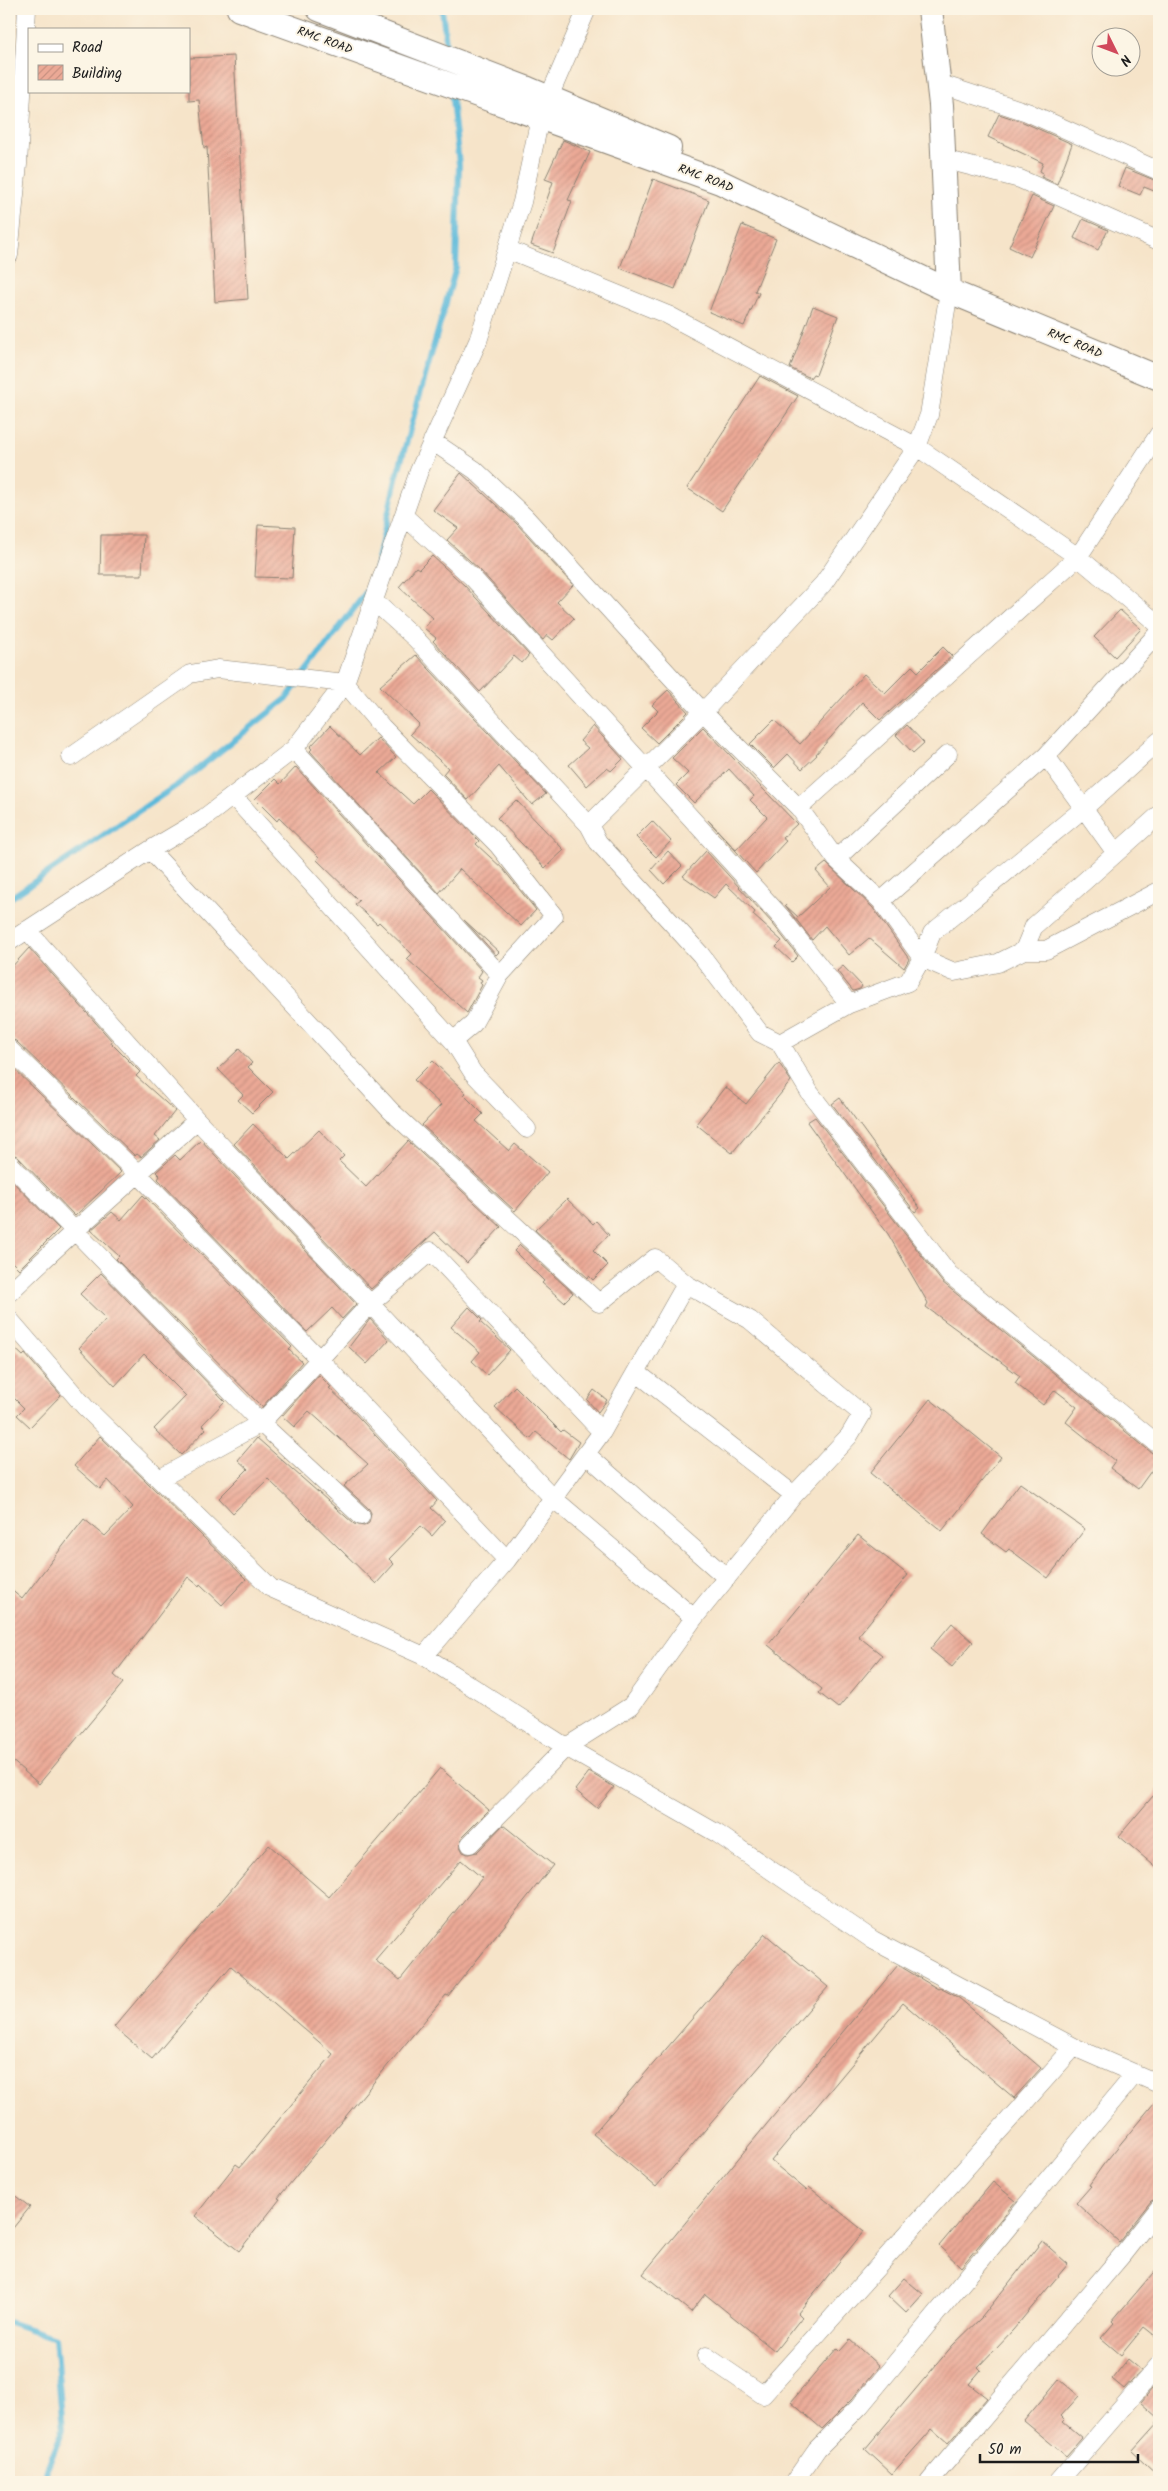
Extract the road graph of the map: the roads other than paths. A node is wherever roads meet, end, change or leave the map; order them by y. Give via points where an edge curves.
1 (27, 9) edge
2 (239, 9) edge
3 (318, 9) edge
4 (930, 9) edge
5 (582, 12) edge
6 (938, 83) junction
7 (543, 107) junction
8 (943, 159) junction
9 (14, 163) edge
10 (1159, 171) edge
11 (1159, 241) edge
12 (507, 249) junction
13 (9, 255) edge
14 (948, 283) junction
15 (1159, 366) edge
16 (1159, 378) edge
17 (1159, 434) edge
18 (432, 441) junction
19 (918, 447) junction
20 (404, 516) junction
21 (1078, 557) junction
22 (375, 602) junction
23 (1159, 625) edge
24 (1159, 632) edge
25 (345, 683) junction
26 (703, 712) junction
27 (1159, 741) edge
28 (294, 748) junction
29 (948, 754) dead end
30 (1046, 756) junction
31 (71, 757) dead end
32 (646, 770) junction
33 (233, 796) junction
34 (799, 808) junction
35 (1083, 809) junction
36 (1159, 815) edge
37 (589, 825) junction
38 (150, 850) junction
39 (1116, 853) junction
40 (836, 858) junction
41 (1159, 891) edge
42 (881, 901) junction
43 (27, 930) junction
44 (9, 942) edge
45 (1024, 950) junction
46 (922, 958) junction
47 (500, 975) junction
48 (849, 1004) junction
49 (453, 1041) junction
50 (780, 1043) junction
51 (9, 1049) edge
52 (197, 1120) junction
53 (527, 1129) dead end
54 (9, 1162) edge
55 (139, 1174) junction
56 (73, 1230) junction
57 (686, 1284) junction
58 (9, 1293) edge
59 (370, 1304) junction
60 (9, 1319) edge
61 (320, 1360) junction
62 (636, 1372) junction
63 (260, 1423) junction
64 (602, 1432) junction
65 (1159, 1445) edge
66 (586, 1454) junction
67 (159, 1479) junction
68 (794, 1495) junction
69 (553, 1498) junction
70 (361, 1516) dead end
71 (507, 1560) junction
72 (727, 1578) junction
73 (694, 1618) junction
74 (424, 1656) junction
75 (566, 1747) junction
76 (470, 1844) dead end
77 (1074, 2047) junction
78 (1135, 2074) junction
79 (1159, 2084) edge
80 (1159, 2208) edge
81 (706, 2356) dead end
82 (1159, 2365) edge
83 (794, 2482) edge
84 (929, 2482) edge
85 (1058, 2482) edge

1 - 9 street
2 - 7 street, RMC ROAD via 464,90
3 - 7 street, RMC ROAD via 462,64
4 - 6 street
5 - 7 street
6 - 8 street
6 - 10 street via 1027,112
7 - 12 street via 522,202
7 - 14 street, RMC ROAD via 724,171
8 - 11 street via 1020,179
8 - 14 street
9 - 13 street
12 - 18 street via 478,341
12 - 19 street via 668,315
14 - 15 street, RMC ROAD
14 - 16 street, RMC ROAD
14 - 19 street via 929,415
17 - 21 street
18 - 20 street
18 - 26 street via 475,470 525,517
19 - 21 street
19 - 26 street via 823,584
20 - 22 street
20 - 32 street via 472,577
21 - 23 street
21 - 34 street
22 - 25 street
22 - 37 street via 416,639
24 - 30 street
25 - 28 street
25 - 31 street via 218,669 190,674
25 - 47 street via 382,727 498,845 554,916
26 - 32 street
26 - 34 street
27 - 35 street
28 - 33 street
28 - 47 street
29 - 40 street
30 - 35 street
30 - 42 street
32 - 37 street
32 - 48 street via 781,917
33 - 38 street via 204,818
33 - 49 street
34 - 40 street
35 - 39 street
35 - 46 street via 932,933
36 - 39 street
37 - 50 street via 598,842 701,955 760,1033
38 - 43 street
38 - 57 street via 391,1111 598,1303 655,1258
39 - 45 street via 1034,926
40 - 42 street
41 - 45 street via 1046,950
42 - 46 street
43 - 44 street
43 - 52 street
45 - 46 street via 998,963 954,972
46 - 48 street via 908,982
47 - 49 street via 473,1024
48 - 50 street
49 - 53 street via 473,1073
50 - 65 street via 810,1093 949,1274
51 - 55 street
52 - 55 street
52 - 59 street
54 - 56 street
55 - 56 street
55 - 61 street
56 - 58 street
56 - 63 street
57 - 62 street
57 - 68 street via 750,1320 862,1414 849,1436
59 - 61 street
59 - 64 street via 430,1251
59 - 69 street
60 - 67 street via 85,1407
61 - 63 street
61 - 71 street
62 - 64 street
62 - 68 street
63 - 67 street
63 - 70 street
64 - 66 street
66 - 69 street
66 - 72 street
67 - 74 street via 271,1588
68 - 72 street
69 - 71 street
69 - 73 street
71 - 74 street
72 - 73 street
73 - 75 street via 631,1706
74 - 75 street
75 - 76 street
75 - 77 street via 718,1834 873,1940
77 - 78 street
77 - 81 street via 763,2395
78 - 79 street
78 - 83 street via 860,2406 817,2449
80 - 84 street via 1122,2256
82 - 85 street

